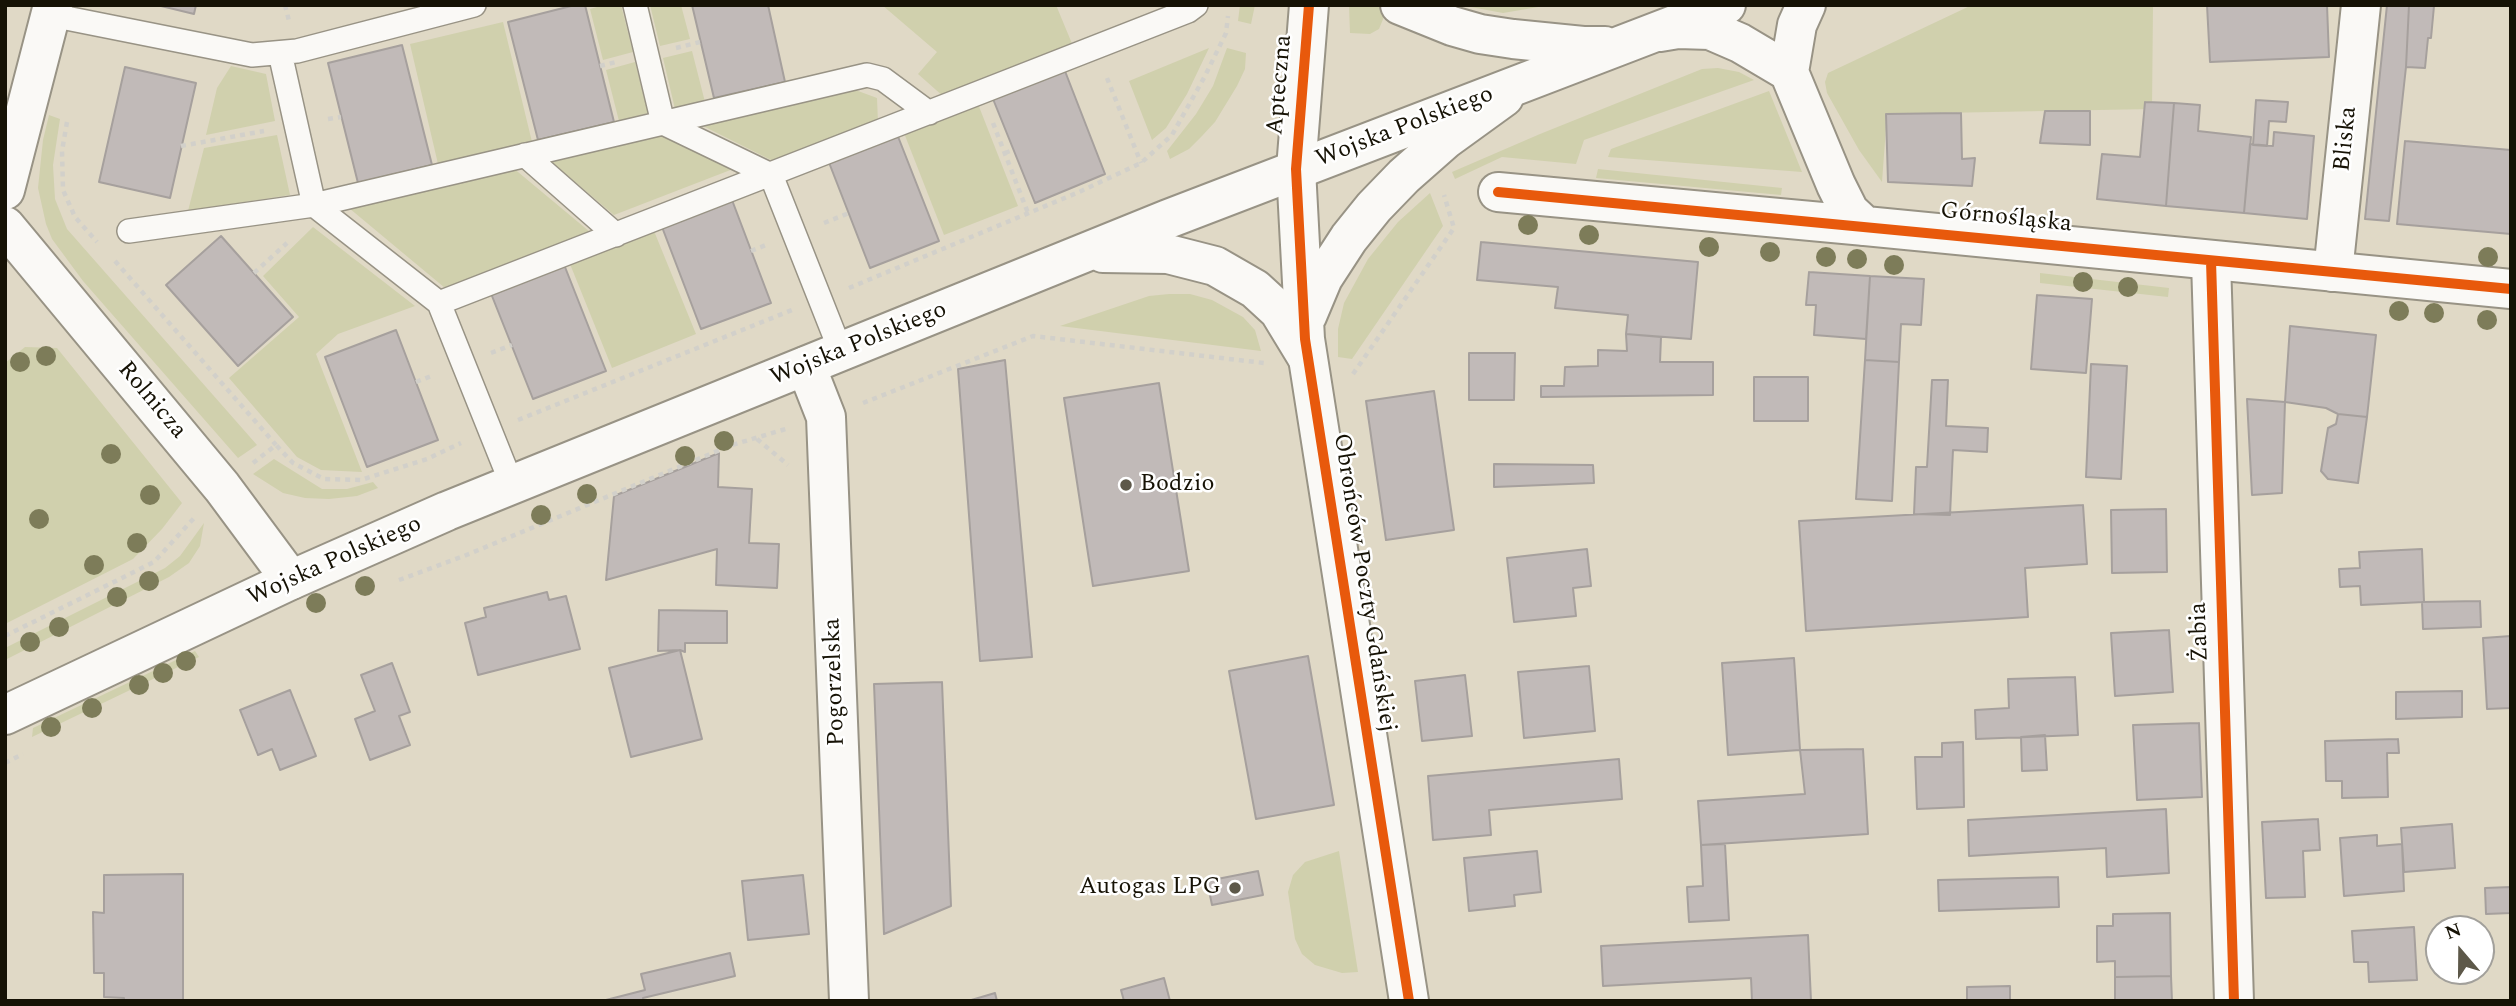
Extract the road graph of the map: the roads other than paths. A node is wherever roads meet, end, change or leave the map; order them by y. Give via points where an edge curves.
1 (474, 5) edge
2 (635, 5) edge
3 (1196, 5) edge
4 (1309, 5) edge
5 (1400, 5) edge
6 (1726, 5) edge
7 (1806, 5) edge
8 (2361, 5) edge
9 (52, 10) edge
10 (1638, 39) junction
11 (280, 53) junction
12 (1789, 72) junction
13 (1521, 85) junction
14 (929, 113) junction
15 (663, 123) junction
16 (525, 155) junction
17 (1296, 169) junction
18 (771, 174) junction
19 (5, 190) edge
20 (1498, 192) dead end
21 (314, 205) junction
22 (5, 226) edge
23 (1865, 226) junction
24 (129, 231) dead end
25 (616, 235) junction
26 (1083, 255) junction
27 (2211, 261) junction
28 (2333, 272) junction
29 (2511, 289) edge
30 (439, 303) junction
31 (1306, 344) junction
32 (841, 352) junction
33 (806, 366) junction
34 (512, 485) junction
35 (291, 580) junction
36 (5, 716) edge
37 (849, 1001) edge
38 (1409, 1001) edge
39 (2234, 1001) edge

1 - 11 lane
2 - 15 lane
3 - 14 lane
4 - 17 street, Apteczna
5 - 10 street via 1480,34 1583,46
6 - 10 street, Wojska Polskiego
7 - 12 street via 1797,25
8 - 28 street, Bliska
9 - 11 lane via 252,55
9 - 19 street
10 - 12 street via 1678,29 1710,30
10 - 13 street, Wojska Polskiego
11 - 21 lane
12 - 23 street via 1836,185 1849,211
13 - 17 street, Wojska Polskiego
13 - 31 street via 1446,139 1374,207 1323,278 1309,310
14 - 15 lane via 883,79 867,75
14 - 18 lane
15 - 16 lane
15 - 18 lane
16 - 21 lane
16 - 25 lane
17 - 26 street, Wojska Polskiego
17 - 31 street, Obrońców Poczty Gdańskiej
18 - 25 lane
18 - 32 lane
20 - 23 street, Górnośląska
21 - 24 lane
21 - 30 lane
22 - 35 street, Rolnicza via 222,487
23 - 27 street, Górnośląska
25 - 30 lane
26 - 31 street via 1168,254 1215,266 1255,289
26 - 32 street, Wojska Polskiego
27 - 28 street, Górnośląska
27 - 39 street, Żabia
28 - 29 street, Górnośląska
30 - 34 lane
31 - 38 street, Obrońców Poczty Gdańskiej
32 - 33 street, Wojska Polskiego
33 - 34 street, Wojska Polskiego
33 - 37 street, Pogorzelska via 826,417
34 - 35 street, Wojska Polskiego
35 - 36 street, Wojska Polskiego

